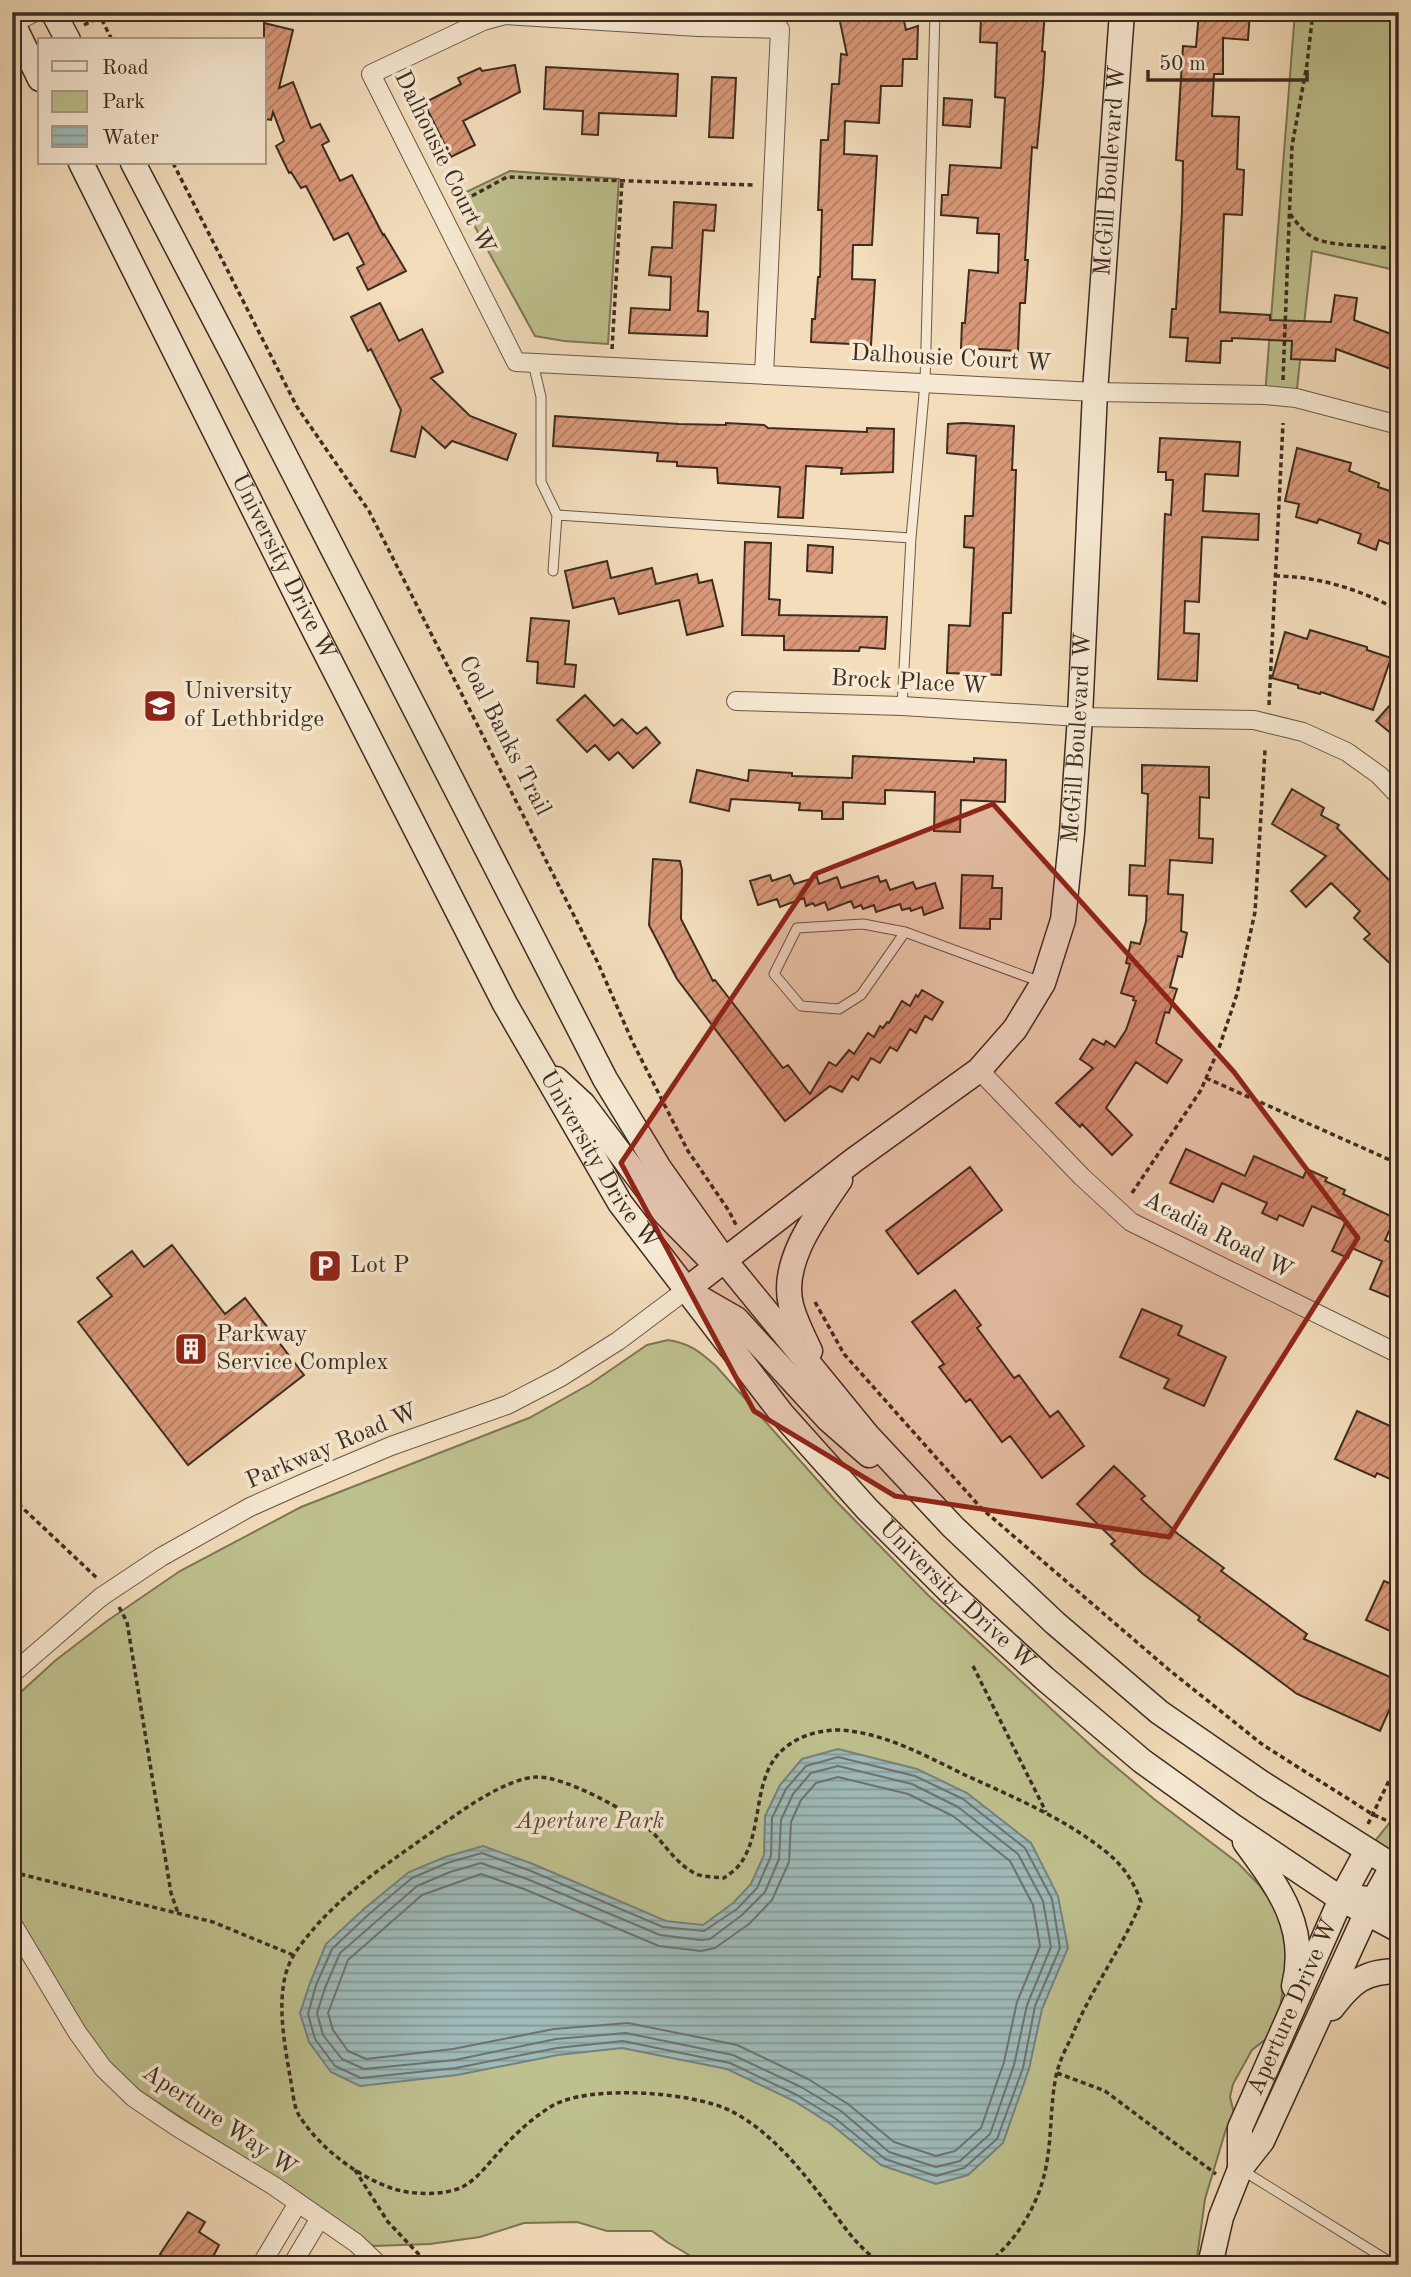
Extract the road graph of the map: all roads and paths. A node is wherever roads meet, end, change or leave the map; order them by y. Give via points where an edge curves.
1 (35, 12) edge
2 (53, 12) edge
3 (97, 12) edge
4 (935, 12) edge
5 (1122, 12) edge
6 (1313, 12) edge
7 (12, 23) edge
8 (67, 38) edge
9 (111, 38) edge
10 (38, 75) edge
11 (82, 164) edge
12 (133, 164) edge
13 (174, 164) edge
14 (622, 181) junction
15 (755, 185) dead end
16 (457, 204) dead end
17 (1290, 213) junction
18 (1399, 250) edge
19 (612, 349) dead end
20 (533, 363) junction
21 (764, 375) junction
22 (925, 383) junction
23 (1283, 385) dead end
24 (1095, 392) junction
25 (1283, 423) dead end
26 (1399, 425) edge
27 (557, 515) junction
28 (911, 538) junction
29 (553, 570) dead end
30 (1275, 576) junction
31 (1399, 611) edge
32 (736, 701) dead end
33 (902, 706) junction
34 (1268, 710) dead end
35 (1080, 717) junction
36 (1265, 750) dead end
37 (1399, 796) edge
38 (905, 932) junction
39 (1043, 982) junction
40 (539, 1064) junction
41 (979, 1070) junction
42 (1206, 1078) junction
43 (854, 1160) junction
44 (1399, 1164) edge
45 (1132, 1193) dead end
46 (746, 1244) junction
47 (725, 1261) junction
48 (790, 1285) junction
49 (686, 1290) junction
50 (1399, 1354) edge
51 (828, 1386) junction
52 (12, 1498) edge
53 (953, 1527) junction
54 (109, 1592) junction
55 (973, 1666) dead end
56 (12, 1674) edge
57 (1399, 1760) edge
58 (1046, 1812) junction
59 (1372, 1814) junction
60 (1399, 1826) edge
61 (1234, 1827) junction
62 (1367, 1851) junction
63 (1396, 1868) edge
64 (12, 1872) edge
65 (1341, 1899) junction
66 (1380, 1904) edge
67 (178, 1913) junction
68 (12, 1923) edge
69 (1399, 1930) edge
70 (293, 1955) junction
71 (1399, 1970) edge
72 (1284, 2028) junction
73 (1312, 2033) junction
74 (1057, 2073) junction
75 (355, 2169) junction
76 (1240, 2169) junction
77 (298, 2203) junction
78 (320, 2218) junction
79 (261, 2265) edge
80 (292, 2265) edge
81 (379, 2265) edge
82 (429, 2265) edge
83 (884, 2265) edge
84 (985, 2265) edge
85 (1210, 2265) edge
86 (1395, 2265) edge

1 - 7 street
2 - 8 main road
3 - 9 path
4 - 22 lane
5 - 24 main road, McGill Boulevard W
6 - 17 path via 1292,146
7 - 10 main road
11 - 40 main road, University Drive W via 308,618
12 - 47 main road, University Drive W via 605,1079 659,1168
13 - 46 path, Coal Banks Trail via 297,407 369,511 592,949 688,1151
14 - 15 path
14 - 16 path via 507,177
14 - 19 path
17 - 18 path via 1319,240
17 - 23 path
20 - 21 street, Dalhousie Court W
20 - 21 street, Dalhousie Court W via 516,362 371,74 505,15 780,29
20 - 27 lane via 541,397 541,482
21 - 22 street, Dalhousie Court W
22 - 24 street, Dalhousie Court W
22 - 28 lane
24 - 26 street, Dalhousie Court W via 1296,398
24 - 35 main road, McGill Boulevard W
25 - 30 path
27 - 28 lane
27 - 29 lane
28 - 33 lane
30 - 31 path via 1297,576 1345,588
30 - 34 path
32 - 33 street, Brock Place W
33 - 35 street, Brock Place W
35 - 37 street, Brock Place W via 1267,723 1303,732 1347,752
35 - 39 main road, McGill Boulevard W via 1063,920
36 - 42 path via 1255,912 1237,994
38 - 38 lane via 863,923 797,928 774,974 801,1006 839,1009 861,995
38 - 39 lane
39 - 41 main road, McGill Boulevard W via 1015,1029
40 - 47 main road via 583,1104 665,1213 706,1256
40 - 49 main road, University Drive W via 620,1203
41 - 43 main road, McGill Boulevard W
41 - 50 street, Acadia Road W via 1131,1222
42 - 44 path
42 - 45 path
43 - 46 main road, McGill Boulevard W
43 - 48 main road via 808,1227
46 - 47 main road, McGill Boulevard W
47 - 49 main road, McGill Boulevard W
47 - 51 main road, University Drive W
48 - 51 main road via 797,1323
48 - 59 path via 807,1292 845,1354 981,1508 1263,1745
49 - 53 main road via 736,1320 829,1420
49 - 54 street, Parkway Road W via 561,1377 507,1405 391,1446 250,1507
49 - 61 main road, University Drive W via 782,1414 867,1509 951,1592 1142,1761
51 - 53 main road, University Drive W
52 - 54 path
53 - 62 main road, University Drive W via 1159,1712
54 - 56 street, Parkway Road W
54 - 67 path via 127,1622
55 - 58 path
57 - 59 path
58 - 70 path via 891,1740 849,1730 814,1732 789,1744 770,1765 750,1845 739,1866 724,1878 698,1875 673,1858 649,1828 600,1799 569,1783 537,1777 498,1788 459,1812 359,1885
58 - 74 path via 1106,1852 1133,1879 1141,1902
59 - 60 path
61 - 65 main road, University Drive W
61 - 72 main road via 1277,1885 1297,1939 1298,1969
62 - 63 main road, University Drive W
62 - 65 main road, Aperture Drive W
63 - 66 main road, Aperture Drive W
64 - 67 path
65 - 66 main road, University Drive W
65 - 72 main road, Aperture Drive W
66 - 69 main road, University Drive W
66 - 73 main road, Aperture Drive W
67 - 70 path via 213,1922
68 - 77 street, Aperture Way W via 103,2068 145,2106
70 - 75 path via 284,1987 282,2026 298,2114 320,2143
71 - 73 main road via 1367,1975 1349,1986
72 - 76 main road, Aperture Drive W via 1240,2129
73 - 76 main road, Aperture Drive W via 1262,2141
74 - 76 path via 1105,2091 1213,2174
74 - 84 path via 1046,2166 1035,2203 1015,2234
75 - 82 path via 388,2222
75 - 83 path via 396,2189 432,2193 462,2187 525,2126 555,2104 597,2093 703,2101 732,2111 762,2131 808,2178 868,2255
76 - 85 main road, Aperture Drive W via 1221,2217
76 - 86 lane
77 - 78 street, Aperture Way W
77 - 79 street
78 - 80 street
78 - 81 street, Aperture Way W

